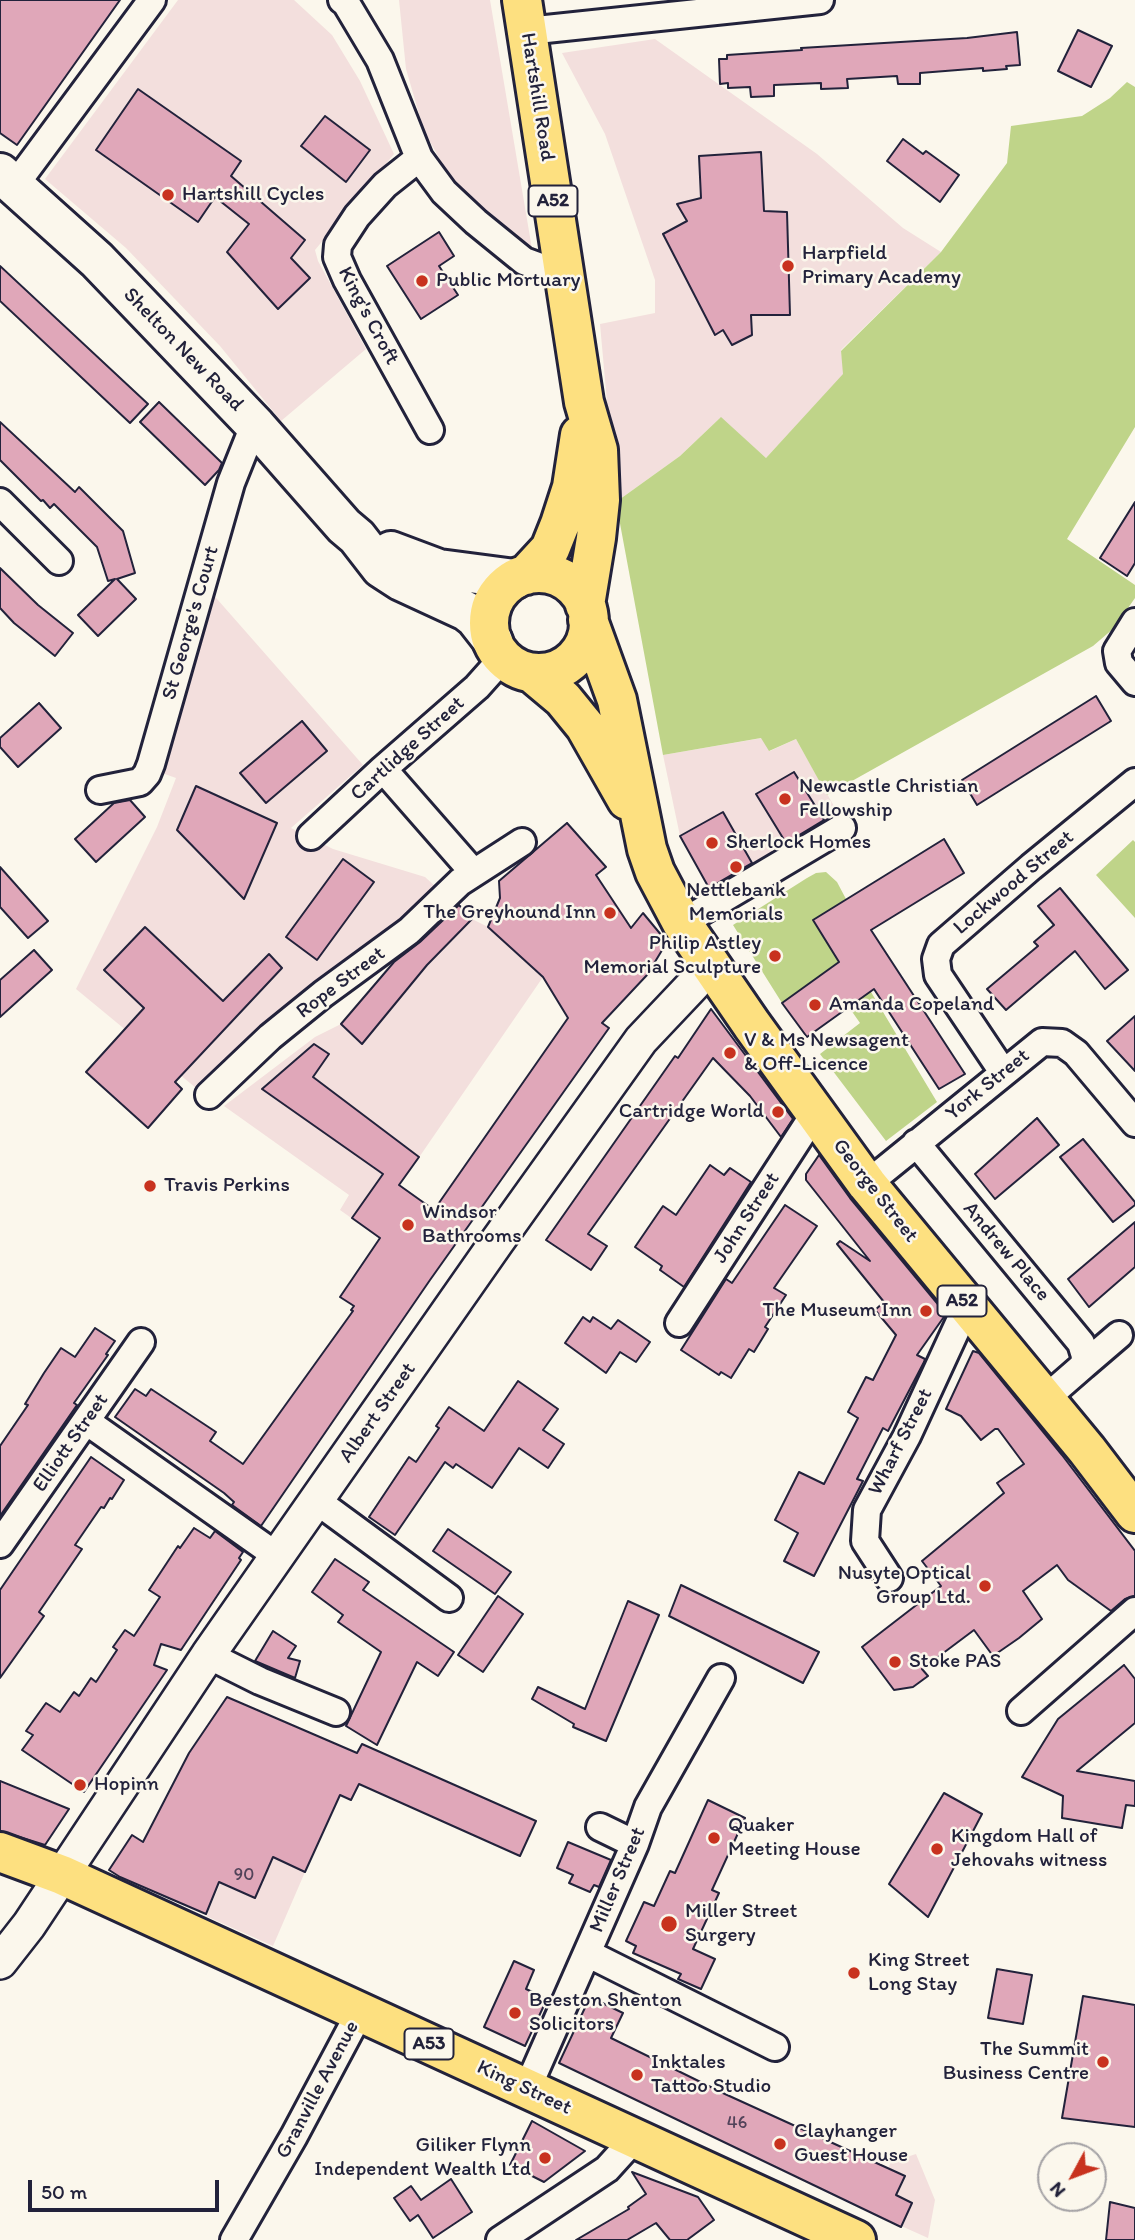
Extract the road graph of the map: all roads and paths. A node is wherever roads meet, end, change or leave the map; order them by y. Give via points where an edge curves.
1 (152, 0) edge
2 (820, 0) edge
3 (346, 1) edge
4 (525, 16) edge
5 (419, 158) junction
6 (8, 179) edge
7 (565, 276) junction
8 (584, 402) junction
9 (256, 426) junction
10 (430, 430) dead end
11 (0, 502) edge
12 (357, 537) junction
13 (59, 561) dead end
14 (520, 577) junction
15 (586, 612) junction
16 (1135, 622) edge
17 (509, 658) junction
18 (1135, 682) edge
19 (383, 769) junction
20 (1135, 782) edge
21 (100, 790) dead end
22 (842, 828) dead end
23 (311, 836) dead end
24 (644, 837) junction
25 (522, 842) dead end
26 (474, 873) junction
27 (682, 923) junction
28 (709, 963) junction
29 (1003, 1072) junction
30 (209, 1095) dead end
31 (815, 1113) junction
32 (1135, 1123) edge
33 (916, 1143) junction
34 (867, 1184) junction
35 (967, 1306) junction
36 (679, 1323) dead end
37 (1119, 1335) dead end
38 (141, 1342) dead end
39 (1084, 1365) junction
40 (1045, 1399) junction
41 (86, 1421) junction
42 (317, 1501) junction
43 (1135, 1513) edge
44 (0, 1544) edge
45 (277, 1556) junction
46 (889, 1578) dead end
47 (449, 1598) dead end
48 (1135, 1611) edge
49 (208, 1655) junction
50 (721, 1678) dead end
51 (1021, 1711) dead end
52 (336, 1712) dead end
53 (600, 1827) dead end
54 (635, 1844) junction
55 (0, 1852) edge
56 (62, 1875) junction
57 (587, 1953) junction
58 (0, 1962) edge
59 (360, 2012) junction
60 (775, 2047) dead end
61 (527, 2089) junction
62 (630, 2137) junction
63 (234, 2240) edge
64 (500, 2240) edge
65 (856, 2240) edge

1 - 6 street
2 - 4 street
3 - 5 street via 380,60
4 - 7 main road, Hartshill Road / A52
5 - 7 street via 444,192 524,261
5 - 10 street, King's Croft via 385,185 357,216 338,245 337,257 393,385
6 - 9 main road, Shelton New Road via 97,260
7 - 8 main road, Hartshill Road / A52
8 - 14 main road, Hartshill Road / A52 via 572,487 550,549
8 - 15 main road, Hartshill Road / A52 via 598,450 600,499
9 - 12 main road, Shelton New Road
9 - 21 street, St George's Court via 231,483 147,774 140,782
11 - 13 street
12 - 14 main road, Shelton New Road via 439,569
12 - 17 main road, Shelton New Road via 381,568 475,618
14 - 15 main road, A52 via 555,576 571,585
14 - 17 main road, A52 via 498,594 490,623
15 - 17 main road, A52 via 583,643 573,660 555,671
15 - 24 main road, A52 via 617,700
16 - 18 street via 1117,651 1119,663
17 - 19 street, Cartlidge Street
17 - 24 main road, Shelton New Road / A52 via 562,699 584,726
19 - 23 street, Cartlidge Street
19 - 26 street
20 - 29 street, Lockwood Street via 942,945 936,959 938,975
22 - 27 street
24 - 27 main road, George Street / A52 via 655,872
25 - 26 street, Rope Street
26 - 30 street, Rope Street via 409,931 270,1037
27 - 28 main road, George Street / A52
28 - 31 main road, George Street / A52
28 - 42 street, Albert Street via 641,1040
29 - 32 street, York Street via 1042,1042 1062,1043 1076,1053
29 - 33 street, York Street
31 - 34 main road, George Street / A52
31 - 36 street, John Street
33 - 34 street, York Street
33 - 39 street, Andrew Place via 1082,1343
34 - 35 main road, George Street / A52
35 - 40 main road, George Street / A52
35 - 46 street, Wharf Street via 867,1510 865,1541
37 - 39 street
38 - 41 street, Elliott Street
39 - 40 street
40 - 43 main road, George Street / A52
41 - 44 street, Elliott Street
41 - 45 street
42 - 45 street, Albert Street
42 - 47 street
45 - 49 street, Albert Street
48 - 51 street
49 - 52 street
49 - 56 street, Albert Street
50 - 54 street, Miller Street via 648,1807
53 - 54 street
54 - 57 street, Miller Street
55 - 56 main road, King Street / A53
56 - 58 street, Albert Street
56 - 59 main road, King Street / A53
57 - 60 street
57 - 61 street, Miller Street
59 - 61 main road, King Street / A53
59 - 63 street, Granville Avenue
61 - 62 main road, King Street / A53
62 - 64 street via 607,2169
62 - 65 main road, King Street / A53

